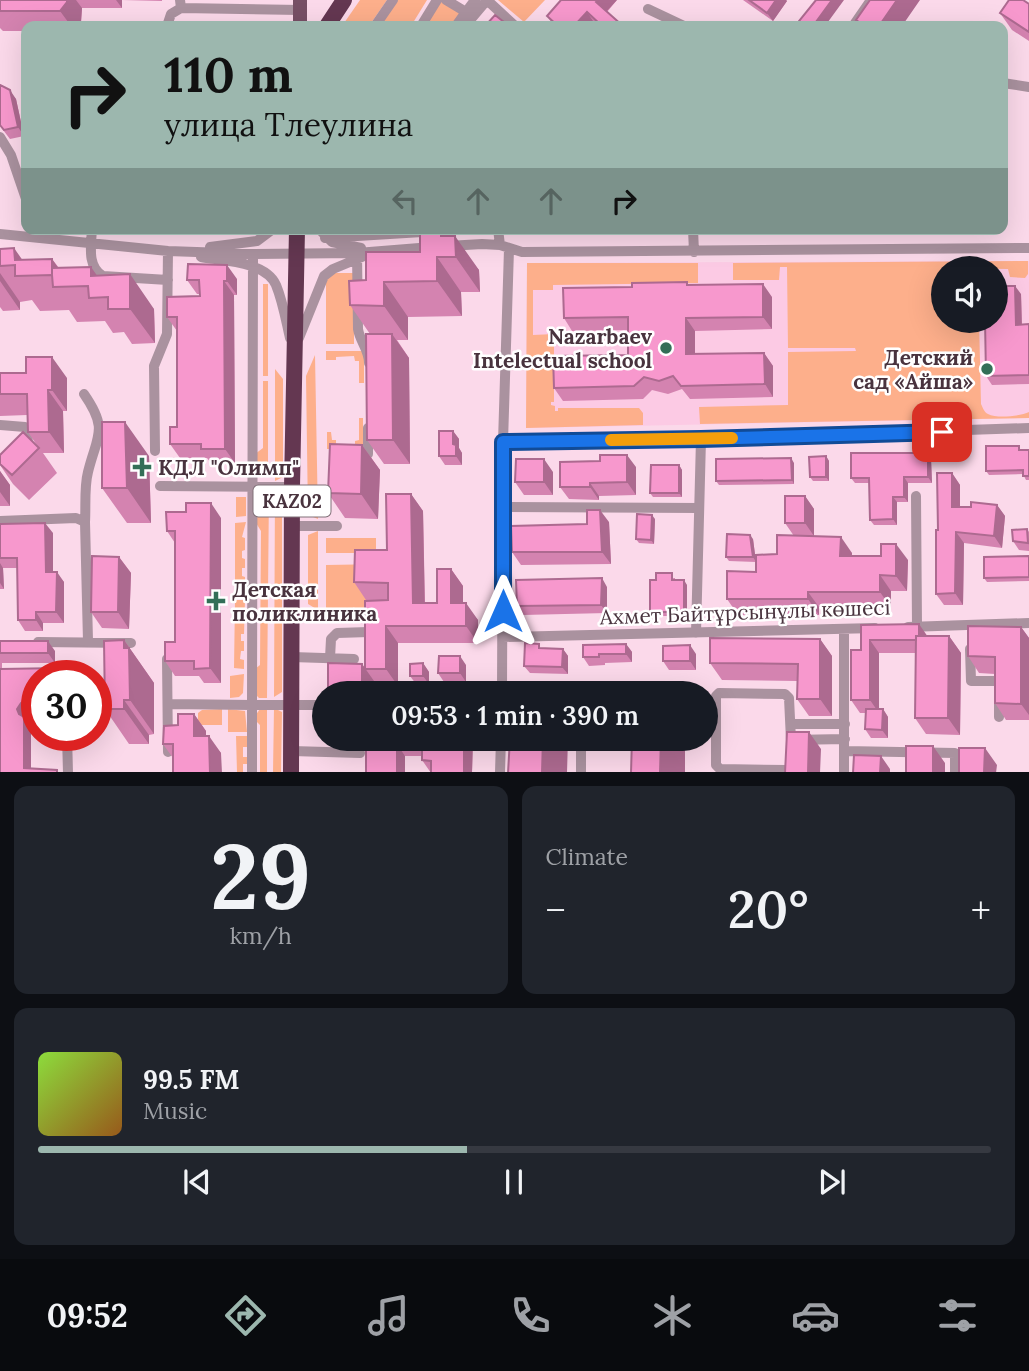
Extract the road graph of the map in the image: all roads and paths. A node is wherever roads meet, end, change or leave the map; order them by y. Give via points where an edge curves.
1 (344, 0) edge
2 (393, 0) edge
3 (446, 0) edge
4 (475, 0) edge
5 (487, 0) edge
6 (871, 0) edge
7 (432, 3) edge
8 (181, 4) edge
9 (243, 5) edge
10 (300, 5) edge
11 (648, 9) dead end
12 (466, 12) junction
13 (422, 20) edge
14 (168, 21) edge
15 (330, 21) edge
16 (378, 21) edge
17 (460, 21) edge
18 (469, 21) edge
19 (510, 21) edge
20 (673, 21) edge
21 (856, 21) edge
22 (1008, 84) edge
23 (1029, 87) edge
24 (0, 137) edge
25 (21, 184) edge
26 (21, 233) edge
27 (0, 234) edge
28 (48, 235) edge
29 (92, 235) edge
30 (266, 235) edge
31 (297, 235) edge
32 (327, 235) edge
33 (425, 235) edge
34 (500, 235) edge
35 (693, 235) edge
36 (91, 243) junction
37 (428, 247) junction
38 (504, 247) junction
39 (1029, 248) edge
40 (170, 251) junction
41 (378, 251) junction
42 (694, 252) junction
43 (296, 253) junction
44 (253, 254) junction
45 (357, 256) junction
46 (253, 267) junction
47 (168, 280) junction
48 (294, 351) junction
49 (369, 374) edge
50 (84, 394) dead end
51 (369, 414) edge
52 (0, 425) edge
53 (1029, 428) edge
54 (701, 439) junction
55 (503, 442) junction
56 (155, 451) dead end
57 (368, 454) edge
58 (21, 460) edge
59 (160, 486) dead end
60 (253, 486) junction
61 (292, 487) junction
62 (916, 496) dead end
63 (503, 507) junction
64 (699, 508) junction
65 (81, 520) junction
66 (0, 521) edge
67 (292, 526) junction
68 (337, 526) dead end
69 (1029, 623) edge
70 (970, 625) junction
71 (917, 626) junction
72 (844, 629) junction
73 (369, 632) edge
74 (696, 633) junction
75 (503, 638) junction
76 (88, 641) junction
77 (27, 642) edge
78 (131, 643) dead end
79 (292, 657) junction
80 (330, 658) junction
81 (167, 659) edge
82 (354, 659) dead end
83 (502, 681) edge
84 (168, 704) junction
85 (252, 705) junction
86 (292, 705) junction
87 (312, 705) edge
88 (999, 716) edge
89 (791, 724) junction
90 (845, 724) junction
91 (845, 739) junction
92 (791, 740) junction
93 (67, 751) edge
94 (292, 751) junction
95 (501, 751) edge
96 (581, 751) edge
97 (845, 751) junction
98 (169, 752) edge
99 (360, 752) dead end
100 (68, 772) edge
101 (252, 772) edge
102 (292, 772) edge
103 (500, 772) edge
104 (581, 772) edge
105 (844, 772) edge
106 (955, 772) edge

1 - 15 highway
2 - 16 street
3 - 12 street
4 - 12 street
5 - 18 street
5 - 19 street
6 - 21 street
7 - 13 street
8 - 9 street
8 - 14 street
9 - 10 street
11 - 20 street
12 - 17 street
22 - 23 street
24 - 25 street
26 - 27 street
28 - 36 street
29 - 36 street
30 - 40 street via 257,241
31 - 43 highway, KАZ02
32 - 41 street via 336,243
33 - 37 street
34 - 38 street
35 - 42 street
36 - 40 street
36 - 47 street via 94,268 103,276
37 - 38 street
37 - 41 street
38 - 42 street via 522,252
38 - 55 street
39 - 42 street
40 - 44 street
40 - 46 street
40 - 47 street
41 - 45 street
43 - 44 street
43 - 45 street
43 - 48 highway, KАZ02
44 - 46 street
45 - 48 street via 321,279
45 - 49 street via 358,329 369,354
46 - 48 street via 267,274 276,286
46 - 60 street
47 - 56 street via 167,334 154,366
48 - 61 highway, KАZ02
50 - 65 street via 100,427
51 - 57 street
52 - 58 street via 22,425 27,430 28,449
53 - 54 street
54 - 55 street
54 - 64 street
55 - 63 street
59 - 60 street
60 - 61 street
60 - 85 street
61 - 67 highway, KАZ02
62 - 71 street
63 - 64 street
63 - 75 street
64 - 74 street
65 - 66 street
65 - 76 street
67 - 68 street
67 - 79 highway, KАZ02
69 - 70 street, Ахмет Байтұрсынұлы көшесі
70 - 71 street, Ахмет Байтұрсынұлы көшесі
70 - 88 street via 971,681 999,681
71 - 72 street, Ахмет Байтұрсынұлы көшесі
72 - 74 street, Ахмет Байтұрсынұлы көшесі
72 - 90 street
73 - 80 street via 334,635
74 - 75 street, Ахмет Байтұрсынұлы көшесі
75 - 83 street
76 - 77 street
76 - 78 street
79 - 80 street
79 - 86 highway, KАZ02
80 - 82 street
81 - 84 street
84 - 85 street
84 - 98 street
85 - 86 street
85 - 101 street
86 - 87 street
86 - 94 highway, KАZ02
89 - 90 street
89 - 92 street
89 - 92 street via 785,694 716,696 716,765 720,769 787,770
90 - 91 street
91 - 92 street
91 - 97 street
93 - 100 street
94 - 99 street
94 - 102 highway, KАZ02
95 - 103 street
96 - 104 street
97 - 105 street
97 - 106 street via 955,753

